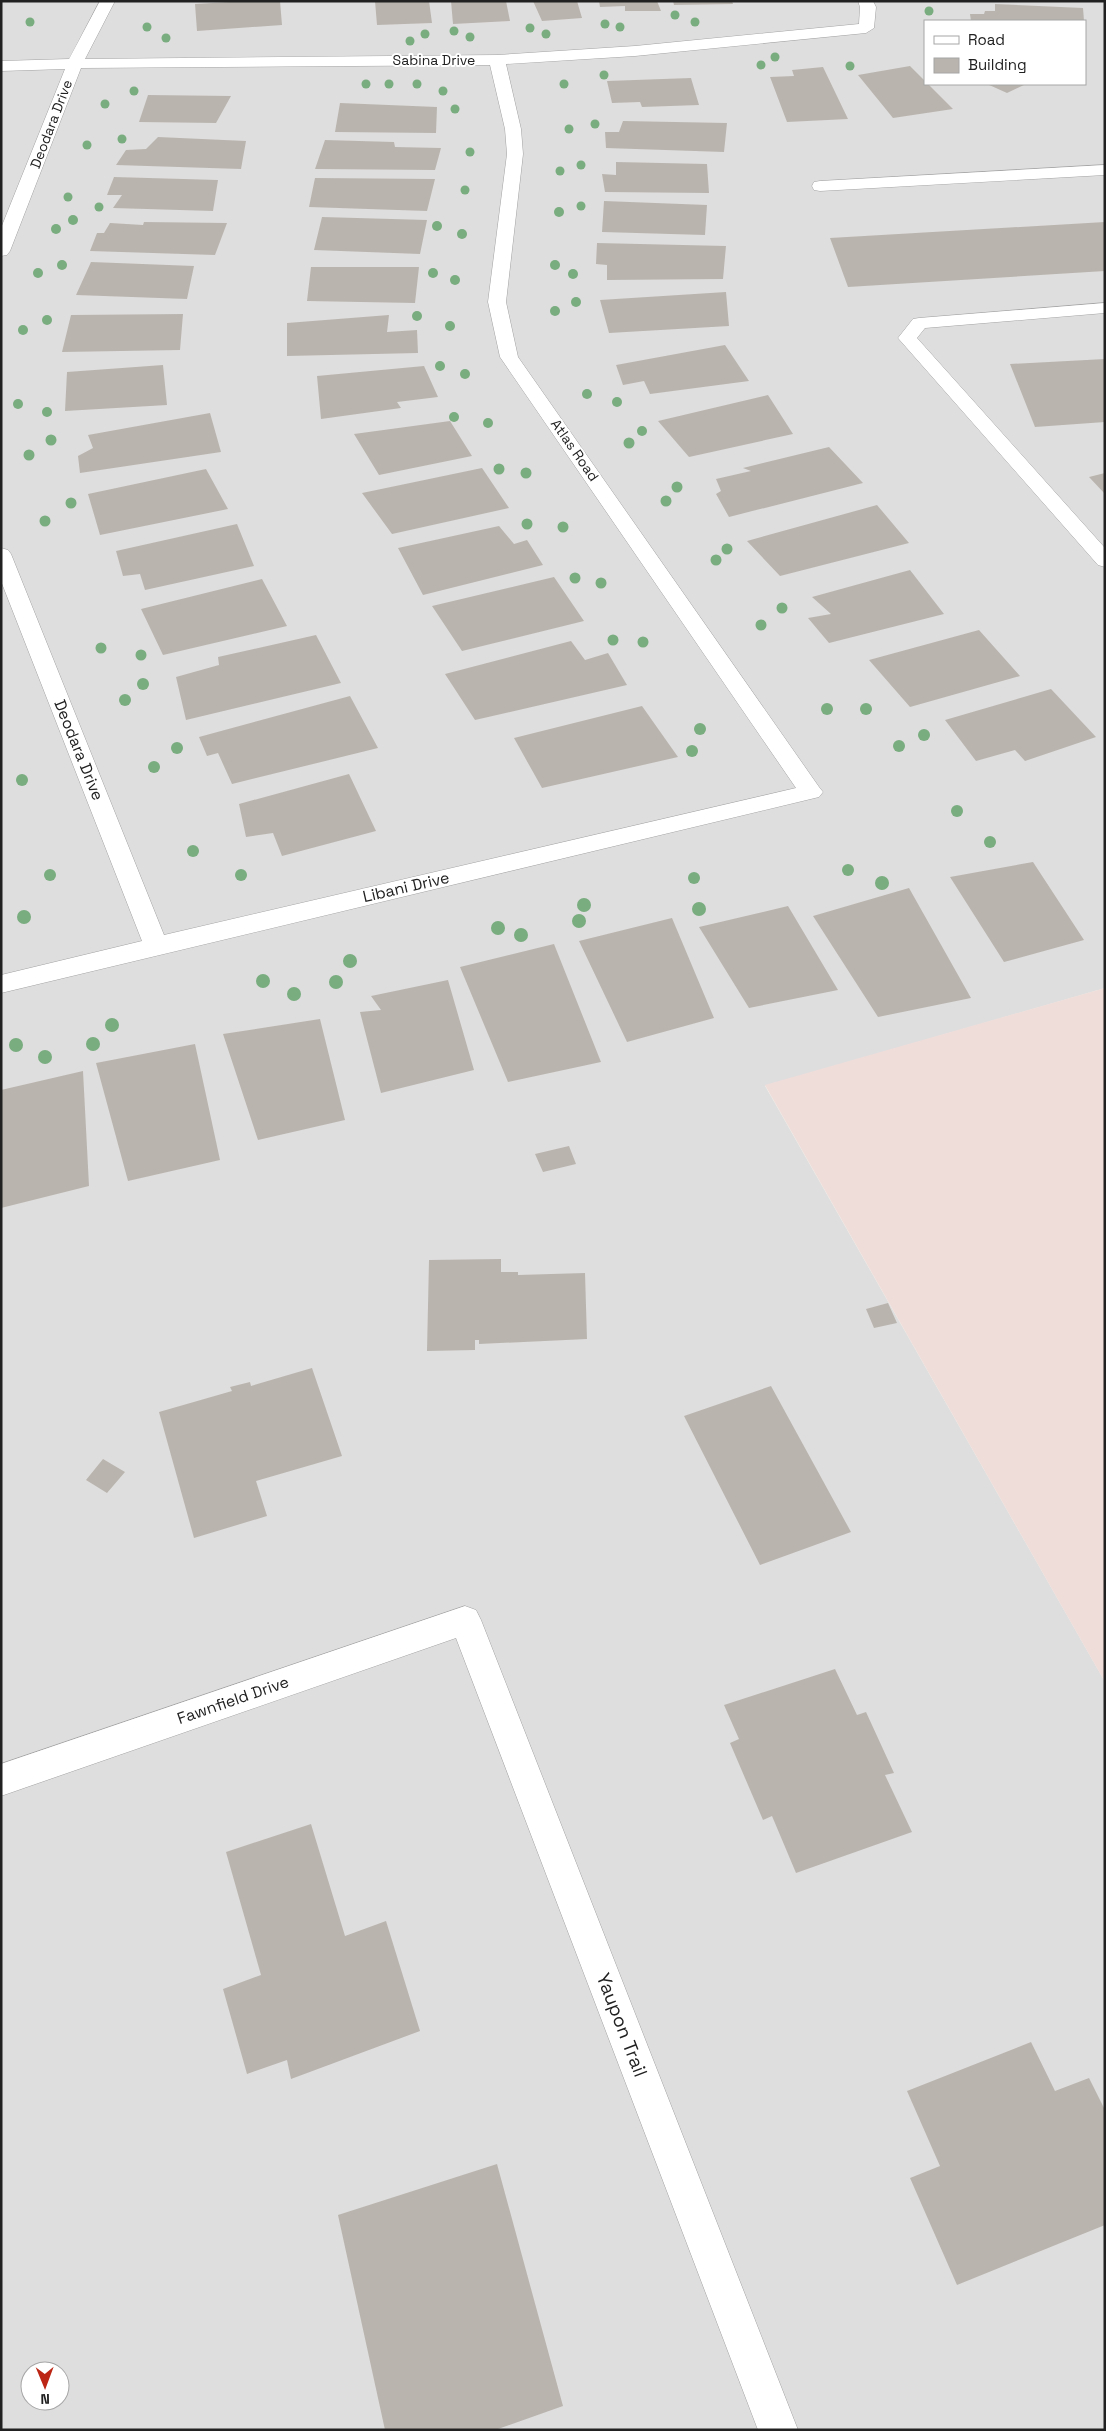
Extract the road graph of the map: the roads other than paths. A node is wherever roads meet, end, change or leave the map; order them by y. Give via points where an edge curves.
1 (108, 1) edge
2 (865, 1) edge
3 (497, 60) junction
4 (75, 63) junction
5 (1, 66) edge
6 (1105, 170) edge
7 (820, 186) dead end
8 (1, 251) edge
9 (1105, 308) edge
10 (1, 554) edge
11 (1105, 561) edge
12 (812, 792) joint
13 (156, 946) junction
14 (1, 984) edge
15 (465, 1620) joint
16 (1, 1780) edge
17 (778, 2430) edge

1 - 4 street, Deodara Drive
2 - 3 street, Sabina Drive via 868,7 866,28
3 - 4 street, Sabina Drive
3 - 12 street, Atlas Road via 513,129 515,154 497,302 509,357
4 - 5 street, Sabina Drive
4 - 8 street, Deodara Drive
6 - 7 street
9 - 11 street via 919,323 907,338
10 - 13 street, Deodara Drive
12 - 13 street, Libani Drive
13 - 14 street, Libani Drive
15 - 16 street, Fawnfield Drive
15 - 17 street, Yaupon Trail

